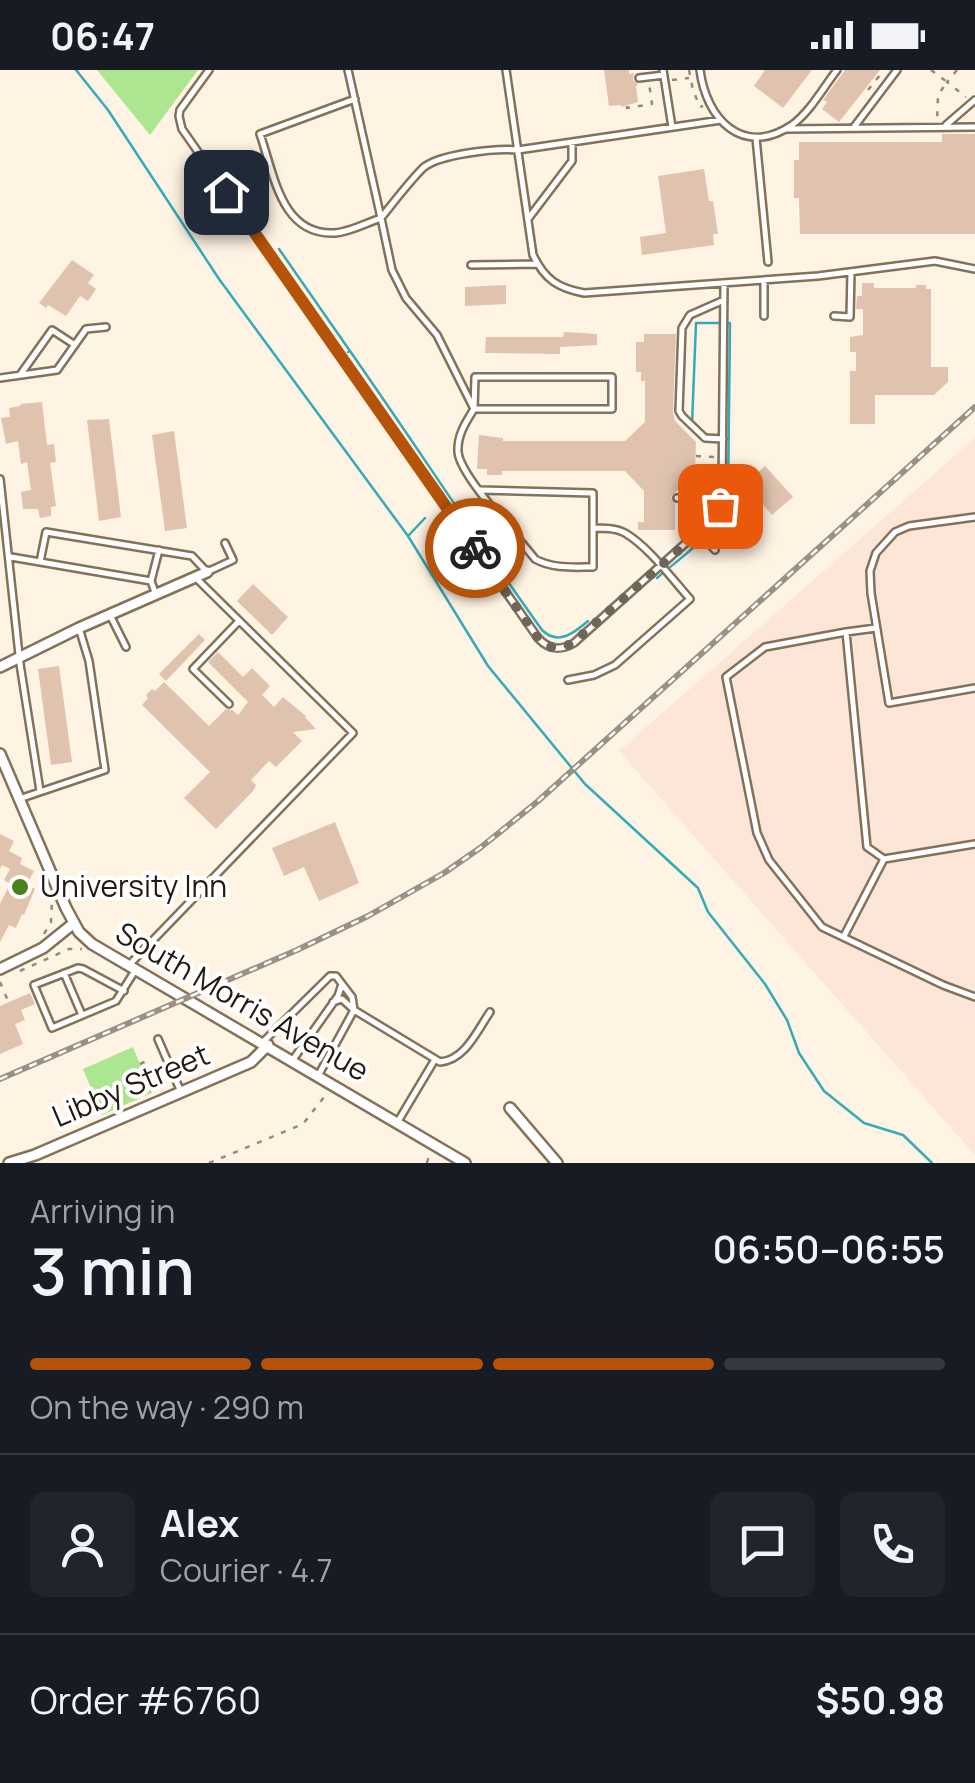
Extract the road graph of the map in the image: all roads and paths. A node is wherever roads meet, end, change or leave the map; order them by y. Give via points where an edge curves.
1 (209, 70) edge
2 (348, 70) edge
3 (506, 70) edge
4 (689, 70) edge
5 (700, 70) edge
6 (836, 70) edge
7 (884, 70) edge
8 (897, 70) edge
9 (931, 70) edge
10 (957, 70) edge
11 (948, 71) edge
12 (664, 75) edge
13 (648, 77) junction
14 (952, 77) junction
15 (639, 78) dead end
16 (691, 78) junction
17 (948, 82) junction
18 (868, 90) dead end
19 (355, 99) junction
20 (974, 101) edge
21 (709, 104) junction
22 (627, 106) dead end
23 (721, 120) junction
24 (672, 127) junction
25 (941, 127) junction
26 (975, 127) edge
27 (853, 128) junction
28 (784, 129) junction
29 (756, 138) junction
30 (572, 142) junction
31 (518, 150) junction
32 (380, 218) junction
33 (528, 219) junction
34 (975, 261) edge
35 (768, 262) dead end
36 (537, 264) junction
37 (470, 265) dead end
38 (960, 265) junction
39 (975, 270) edge
40 (851, 272) junction
41 (764, 280) junction
42 (724, 283) junction
43 (724, 300) junction
44 (764, 316) dead end
45 (834, 316) dead end
46 (106, 327) dead end
47 (74, 345) junction
48 (19, 376) junction
49 (0, 378) edge
50 (474, 408) junction
51 (723, 438) junction
52 (696, 456) dead end
53 (722, 458) junction
54 (0, 479) edge
55 (480, 490) junction
56 (1, 491) edge
57 (677, 498) dead end
58 (721, 499) junction
59 (975, 517) edge
60 (593, 528) junction
61 (699, 532) junction
62 (226, 543) dead end
63 (158, 550) junction
64 (716, 550) dead end
65 (10, 557) junction
66 (40, 562) junction
67 (661, 566) junction
68 (2, 570) edge
69 (11, 570) junction
70 (207, 572) junction
71 (196, 578) junction
72 (151, 581) junction
73 (156, 595) junction
74 (110, 615) junction
75 (239, 621) junction
76 (80, 628) junction
77 (876, 628) junction
78 (846, 632) junction
79 (126, 647) dead end
80 (19, 656) junction
81 (0, 666) edge
82 (568, 680) dead end
83 (975, 688) edge
84 (229, 704) dead end
85 (0, 754) edge
86 (40, 791) junction
87 (19, 799) junction
88 (975, 844) edge
89 (884, 859) junction
90 (51, 896) dead end
91 (74, 923) junction
92 (843, 937) junction
93 (42, 938) dead end
94 (91, 952) dead end
95 (132, 967) junction
96 (0, 969) edge
97 (16, 973) dead end
98 (64, 973) junction
99 (0, 982) edge
100 (342, 984) junction
101 (124, 991) junction
102 (975, 998) edge
103 (8, 1000) dead end
104 (333, 1002) junction
105 (354, 1010) junction
106 (490, 1012) dead end
107 (82, 1016) junction
108 (158, 1039) dead end
109 (265, 1044) junction
110 (151, 1059) dead end
111 (435, 1060) junction
112 (292, 1061) junction
113 (140, 1064) dead end
114 (318, 1076) junction
115 (329, 1091) dead end
116 (181, 1092) junction
117 (510, 1108) dead end
118 (398, 1123) junction
119 (441, 1156) edge
120 (9, 1163) edge
121 (209, 1163) edge
122 (427, 1163) edge
123 (464, 1163) edge
124 (557, 1163) edge

1 - 67 lane via 180,110 182,129 542,643 560,649 574,642
2 - 19 lane
3 - 31 lane
4 - 16 path
5 - 21 lane
6 - 28 lane
7 - 18 path
8 - 27 lane
9 - 17 path
10 - 14 path
11 - 14 path
12 - 13 lane
12 - 16 path
12 - 24 lane
13 - 15 lane
13 - 22 path via 652,104
14 - 17 path
16 - 21 path via 700,107
17 - 20 path
17 - 25 path via 938,94
19 - 32 lane
19 - 32 lane via 260,134 285,207 298,223 338,233
20 - 25 lane
21 - 23 lane
23 - 24 lane
23 - 29 lane
24 - 30 lane
25 - 26 lane
25 - 27 lane
27 - 28 lane
28 - 29 lane
29 - 35 lane
30 - 31 lane
30 - 33 lane via 572,161
31 - 32 lane via 435,160
31 - 33 lane
32 - 50 lane via 392,270 437,335
33 - 36 lane
34 - 38 lane
36 - 37 lane
36 - 42 lane via 557,286 584,293
38 - 39 lane
38 - 40 lane via 935,260
40 - 41 lane
40 - 45 lane via 850,316
41 - 42 lane
41 - 44 lane
42 - 43 lane
43 - 51 lane
43 - 51 lane via 690,315 682,328 680,410 705,438
46 - 47 lane via 86,329
47 - 48 lane via 57,370
47 - 48 lane via 52,330
48 - 49 lane
50 - 50 lane via 612,410 612,377 475,376
50 - 55 lane via 458,456
51 - 53 lane
52 - 53 path
53 - 58 lane
54 - 56 lane
55 - 60 lane via 592,493
55 - 60 lane via 545,565 593,567
56 - 65 lane
57 - 58 lane
58 - 61 lane
59 - 77 lane via 909,526 887,539 870,571
60 - 67 lane via 624,532
61 - 64 lane
61 - 67 lane
62 - 70 lane via 233,560
63 - 66 lane via 46,532
63 - 70 lane via 192,556
63 - 72 lane
65 - 66 lane
65 - 69 lane
66 - 72 lane
67 - 82 lane via 690,600 615,665
68 - 69 lane
69 - 80 lane
70 - 71 street
71 - 73 street
71 - 75 lane
72 - 73 lane
73 - 74 street
74 - 76 street
74 - 79 lane
75 - 84 lane via 192,669
75 - 95 lane via 353,733
76 - 80 street
76 - 86 lane via 105,770
77 - 78 lane
77 - 83 lane via 889,703
78 - 89 lane via 866,847
78 - 92 lane via 765,647 726,677 757,833 769,860 822,927
80 - 81 street
80 - 86 lane
85 - 87 street, South Morris Avenue
86 - 87 lane
87 - 91 street, South Morris Avenue
88 - 89 lane
89 - 92 lane
90 - 93 path via 51,922
91 - 95 street, South Morris Avenue via 92,944
91 - 96 street
92 - 102 lane
94 - 97 path via 69,948
95 - 101 lane
95 - 109 street, South Morris Avenue
98 - 101 lane via 83,969
98 - 107 lane
98 - 107 lane via 34,985 52,1028
99 - 103 path
100 - 104 lane
100 - 105 lane
100 - 109 lane via 330,976
101 - 107 lane
104 - 105 lane via 342,999
104 - 112 lane
105 - 111 lane
105 - 114 lane
106 - 111 lane via 459,1056
108 - 116 lane
109 - 112 street, South Morris Avenue
109 - 116 street, Libby Street via 251,1062
110 - 113 path
111 - 118 lane
112 - 114 street, South Morris Avenue
114 - 118 street, South Morris Avenue
115 - 121 path via 302,1124
116 - 120 street, Libby Street
117 - 124 street
118 - 119 street, South Morris Avenue
119 - 122 path via 430,1150
119 - 123 street, South Morris Avenue

